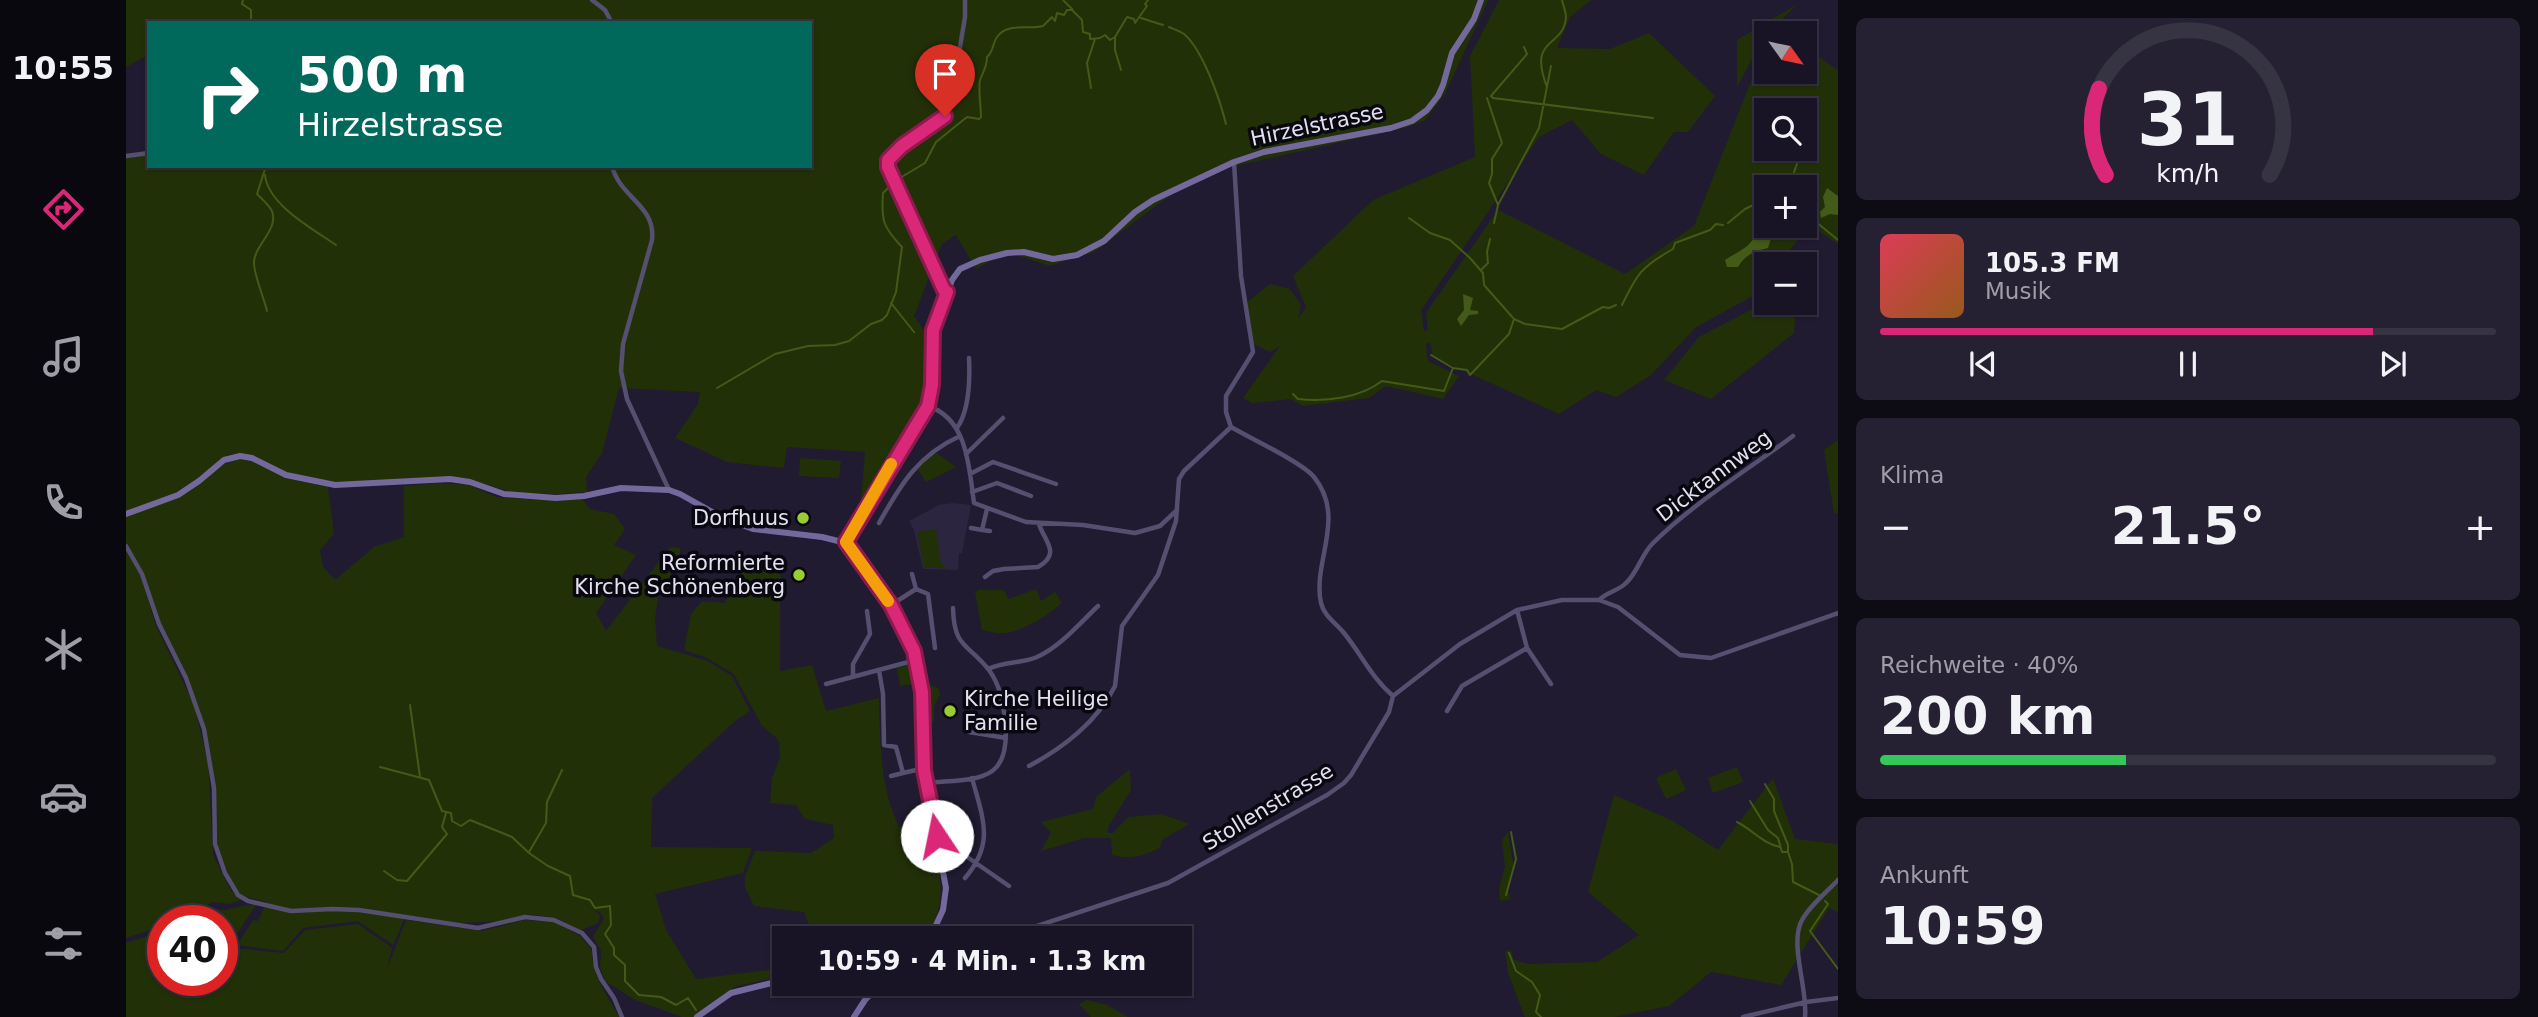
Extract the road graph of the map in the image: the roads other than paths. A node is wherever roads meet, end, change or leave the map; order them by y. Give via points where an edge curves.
1 (592, 0) edge
2 (965, 0) edge
3 (1481, 0) edge
4 (611, 21) edge
5 (147, 153) edge
6 (126, 156) edge
7 (1234, 162) junction
8 (613, 168) edge
9 (947, 292) junction
10 (969, 358) dead end
11 (928, 406) junction
12 (1003, 418) dead end
13 (1231, 427) junction
14 (957, 428) junction
15 (960, 436) junction
16 (1793, 436) dead end
17 (966, 455) junction
18 (970, 474) junction
19 (1056, 484) dead end
20 (669, 490) junction
21 (972, 492) junction
22 (1031, 496) dead end
23 (987, 509) junction
24 (1177, 510) junction
25 (126, 514) edge
26 (879, 523) dead end
27 (1039, 524) junction
28 (971, 528) dead end
29 (982, 530) junction
30 (990, 531) dead end
31 (846, 542) junction
32 (126, 546) edge
33 (912, 574) dead end
34 (985, 577) dead end
35 (916, 589) junction
36 (1599, 600) junction
37 (891, 605) junction
38 (1098, 606) dead end
39 (953, 608) dead end
40 (1517, 610) junction
41 (867, 611) dead end
42 (1838, 612) edge
43 (934, 648) dead end
44 (1527, 648) junction
45 (917, 660) junction
46 (988, 669) junction
47 (879, 670) junction
48 (853, 677) junction
49 (826, 684) dead end
50 (1552, 684) dead end
51 (1393, 696) junction
52 (1447, 711) dead end
53 (969, 732) dead end
54 (1007, 738) junction
55 (1029, 766) dead end
56 (916, 770) dead end
57 (902, 773) junction
58 (891, 776) dead end
59 (972, 778) junction
60 (926, 783) junction
61 (937, 836) junction
62 (977, 864) junction
63 (965, 878) dead end
64 (1838, 880) edge
65 (1009, 886) dead end
66 (937, 926) edge
67 (1040, 926) edge
68 (772, 983) edge
69 (869, 996) edge
70 (1838, 998) edge
71 (1806, 1002) junction
72 (622, 1017) edge
73 (697, 1017) edge
74 (855, 1017) edge
75 (1744, 1017) edge
76 (1805, 1017) edge

1 - 4 street via 606,10
2 - 9 street via 950,107 945,116 888,160
3 - 7 street, Hirzelstrasse via 1452,54 1440,92 1418,117 1391,128
5 - 6 street
7 - 9 street, Hirzelstrasse via 1153,200 1085,252 1061,259 1020,252 990,257 960,269
7 - 13 street via 1241,276 1253,352 1226,396
8 - 20 street via 618,183 652,222 652,240 623,344 621,370 627,399
9 - 11 street, Hirzelstrasse via 933,330
10 - 14 street via 968,393
11 - 14 street via 949,416
11 - 31 street, Hirzelstrasse
12 - 17 street
13 - 24 street via 1184,471 1179,479
13 - 51 street via 1314,477 1329,520 1321,603 1375,679
14 - 15 street
15 - 17 street
15 - 26 street via 913,469
16 - 36 street, Dicktannweg via 1696,504 1650,546 1626,583
17 - 18 street
18 - 19 street via 993,461
18 - 21 street
20 - 25 street via 621,488 570,497 516,496 450,479 335,485 285,475 240,456 220,462 178,495
20 - 31 street via 753,529
21 - 22 street via 997,483
21 - 23 street via 974,503
23 - 27 street
23 - 29 street
24 - 27 street via 1160,526 1135,533
24 - 55 street via 1158,575 1122,626 1110,695 1094,719
27 - 34 street via 1050,543 1044,564 993,571
28 - 29 street
29 - 30 street
31 - 37 street
32 - 72 street via 142,574 204,729 214,788 215,844 237,895 291,911 359,910 467,927 489,927 525,917 554,920 582,933 594,947 596,967
33 - 35 street
35 - 37 street
35 - 43 street via 928,594
36 - 40 street, Stollenstrasse via 1562,600
36 - 42 street, Stollenstrasse via 1628,614 1680,655 1695,658 1732,652
37 - 45 street
38 - 46 street via 1039,657
39 - 46 street via 953,623 963,647
40 - 44 street
40 - 51 street, Stollenstrasse via 1460,644
41 - 48 street via 870,634 853,664
44 - 50 street
44 - 52 street via 1462,686
45 - 47 street
45 - 60 street
46 - 54 street via 1003,702
47 - 48 street
47 - 57 street via 884,745 896,747
48 - 49 street
51 - 67 street, Stollenstrasse via 1389,712 1351,775 1327,795 1168,883
53 - 54 street
54 - 59 street via 998,767
56 - 57 street
57 - 58 street
59 - 60 street
59 - 62 street via 984,821 985,839
60 - 61 street
61 - 62 street
61 - 66 street via 946,896
62 - 63 street
62 - 65 street
64 - 71 street via 1799,927
68 - 73 street via 731,993
69 - 74 street
70 - 71 street
71 - 75 street
71 - 76 street

